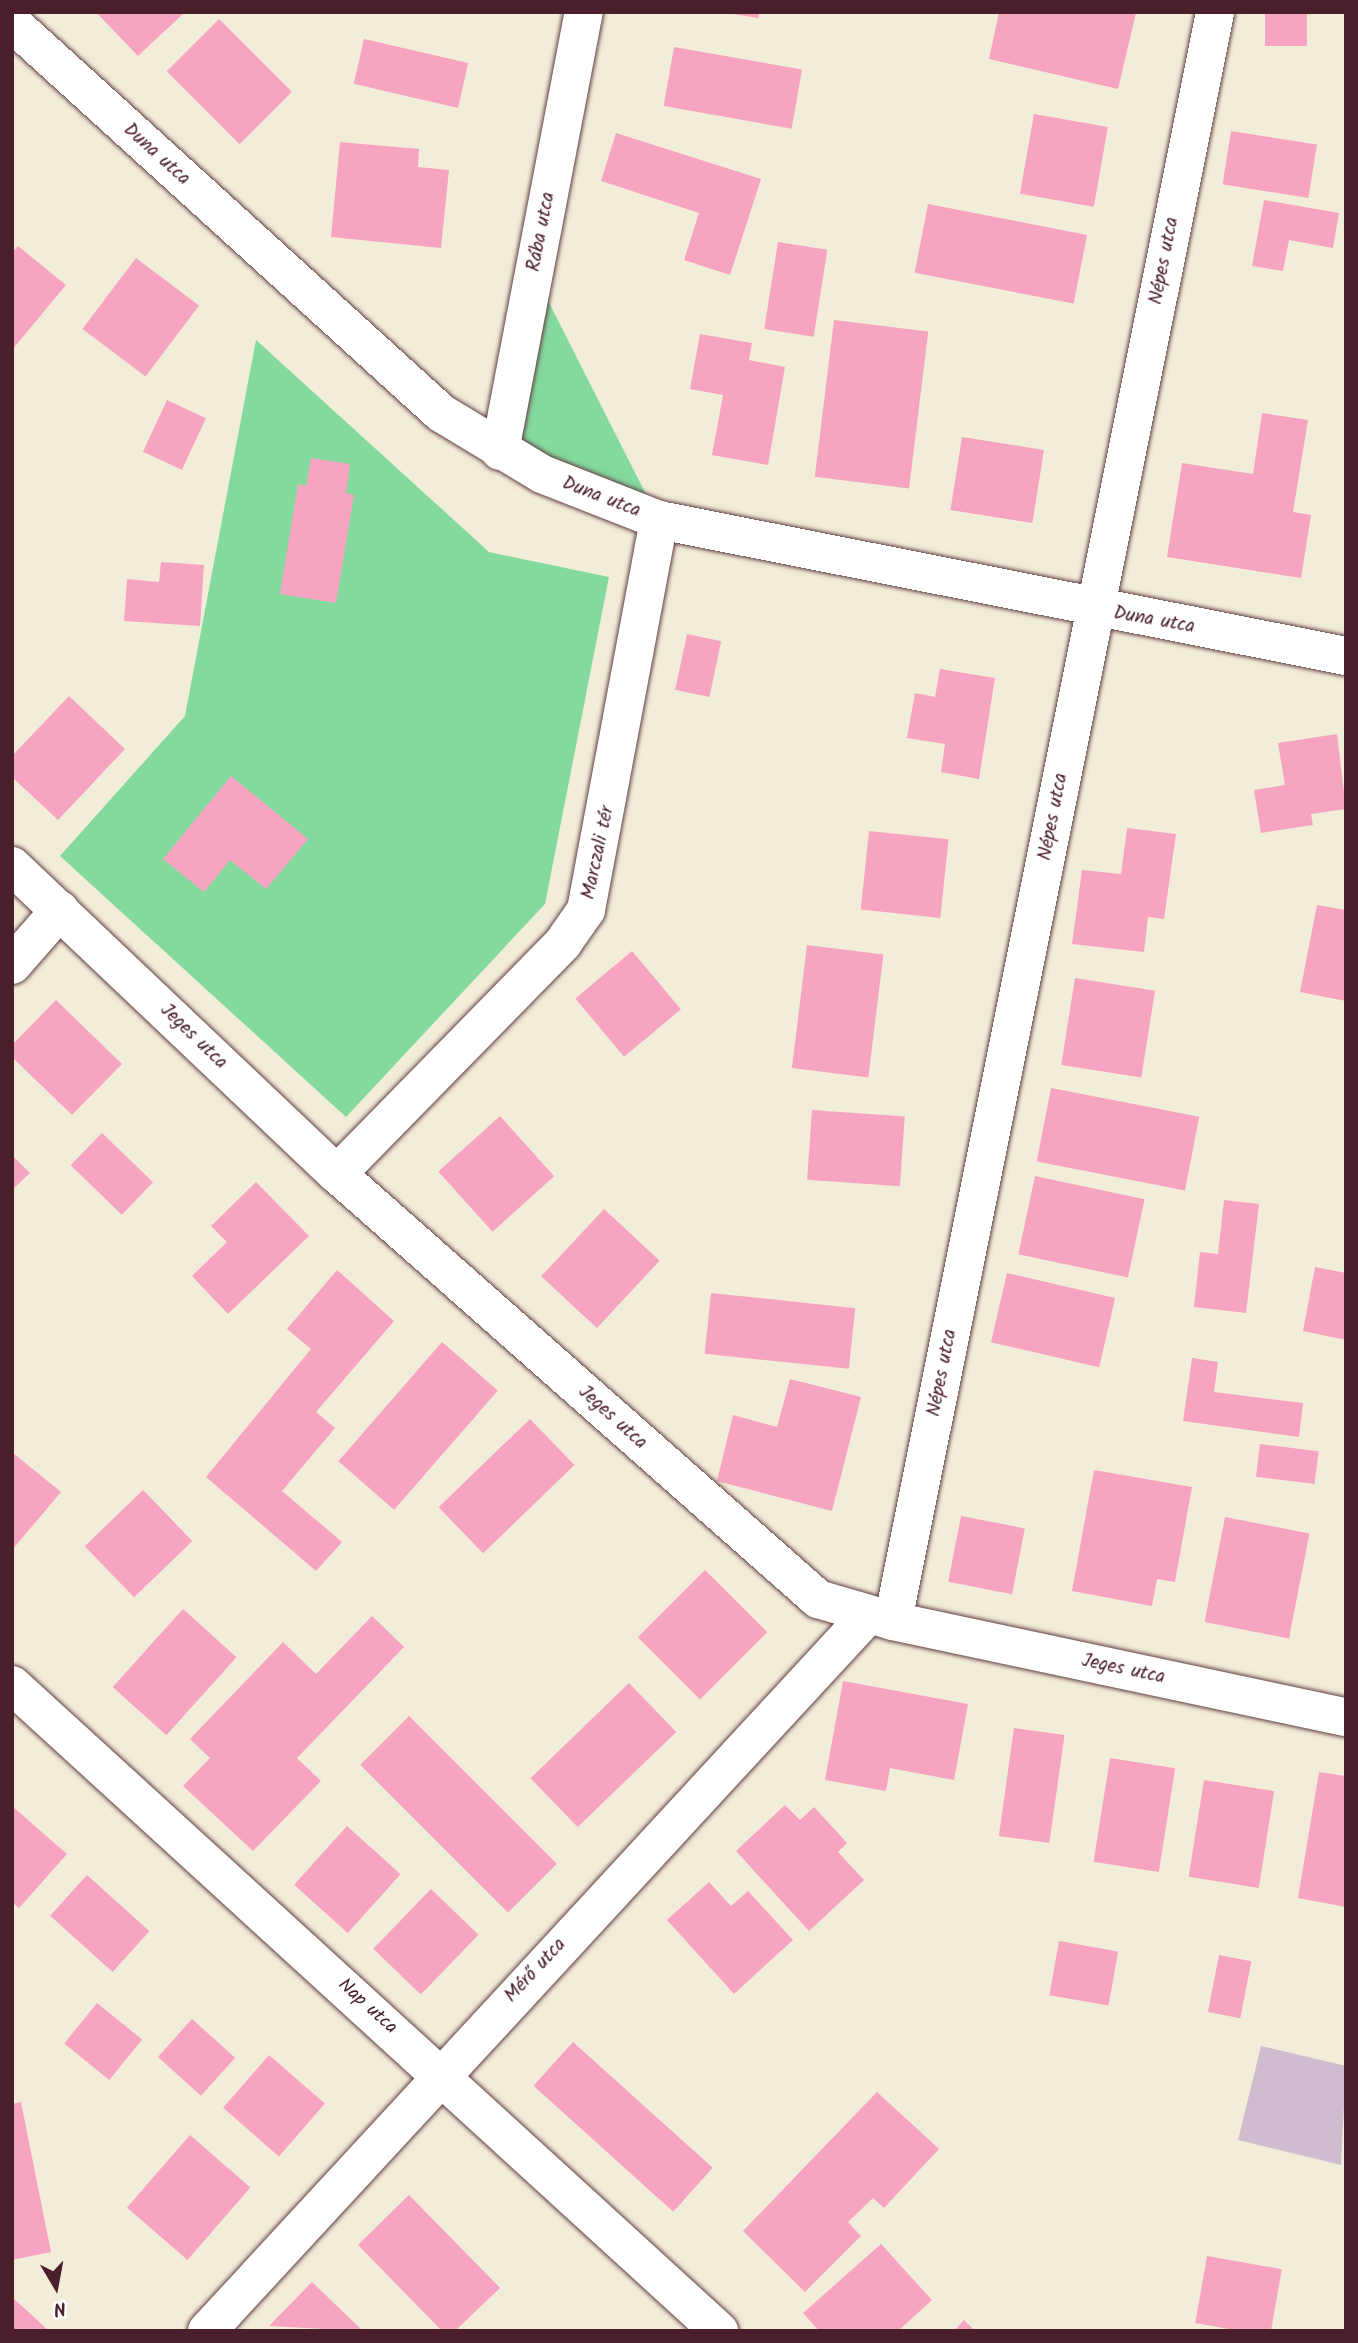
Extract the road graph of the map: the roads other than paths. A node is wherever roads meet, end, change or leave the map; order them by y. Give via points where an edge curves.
1 (584, 12) edge
2 (1215, 12) edge
3 (12, 23) edge
4 (500, 451) junction
5 (659, 520) junction
6 (1096, 610) junction
7 (1346, 656) edge
8 (12, 866) edge
9 (60, 910) junction
10 (12, 965) edge
11 (337, 1174) junction
12 (881, 1618) junction
13 (12, 1685) edge
14 (1346, 1717) edge
15 (440, 2073) junction
16 (207, 2331) edge
17 (719, 2331) edge

1 - 4 street, Rába utca
2 - 6 street, Népes utca
3 - 4 street, Duna utca via 404,381
4 - 5 street, Duna utca via 588,495
5 - 6 street, Duna utca
5 - 11 street, Marczali tér via 586,910 563,943
6 - 7 street, Duna utca
6 - 12 street, Népes utca
8 - 9 street, Jeges utca
9 - 10 street
9 - 11 street, Jeges utca
11 - 12 street, Jeges utca via 780,1568 818,1599
12 - 14 street, Jeges utca
12 - 15 street, Mérő utca
13 - 15 street, Nap utca
15 - 16 street, Mérő utca
15 - 17 street, Nap utca

